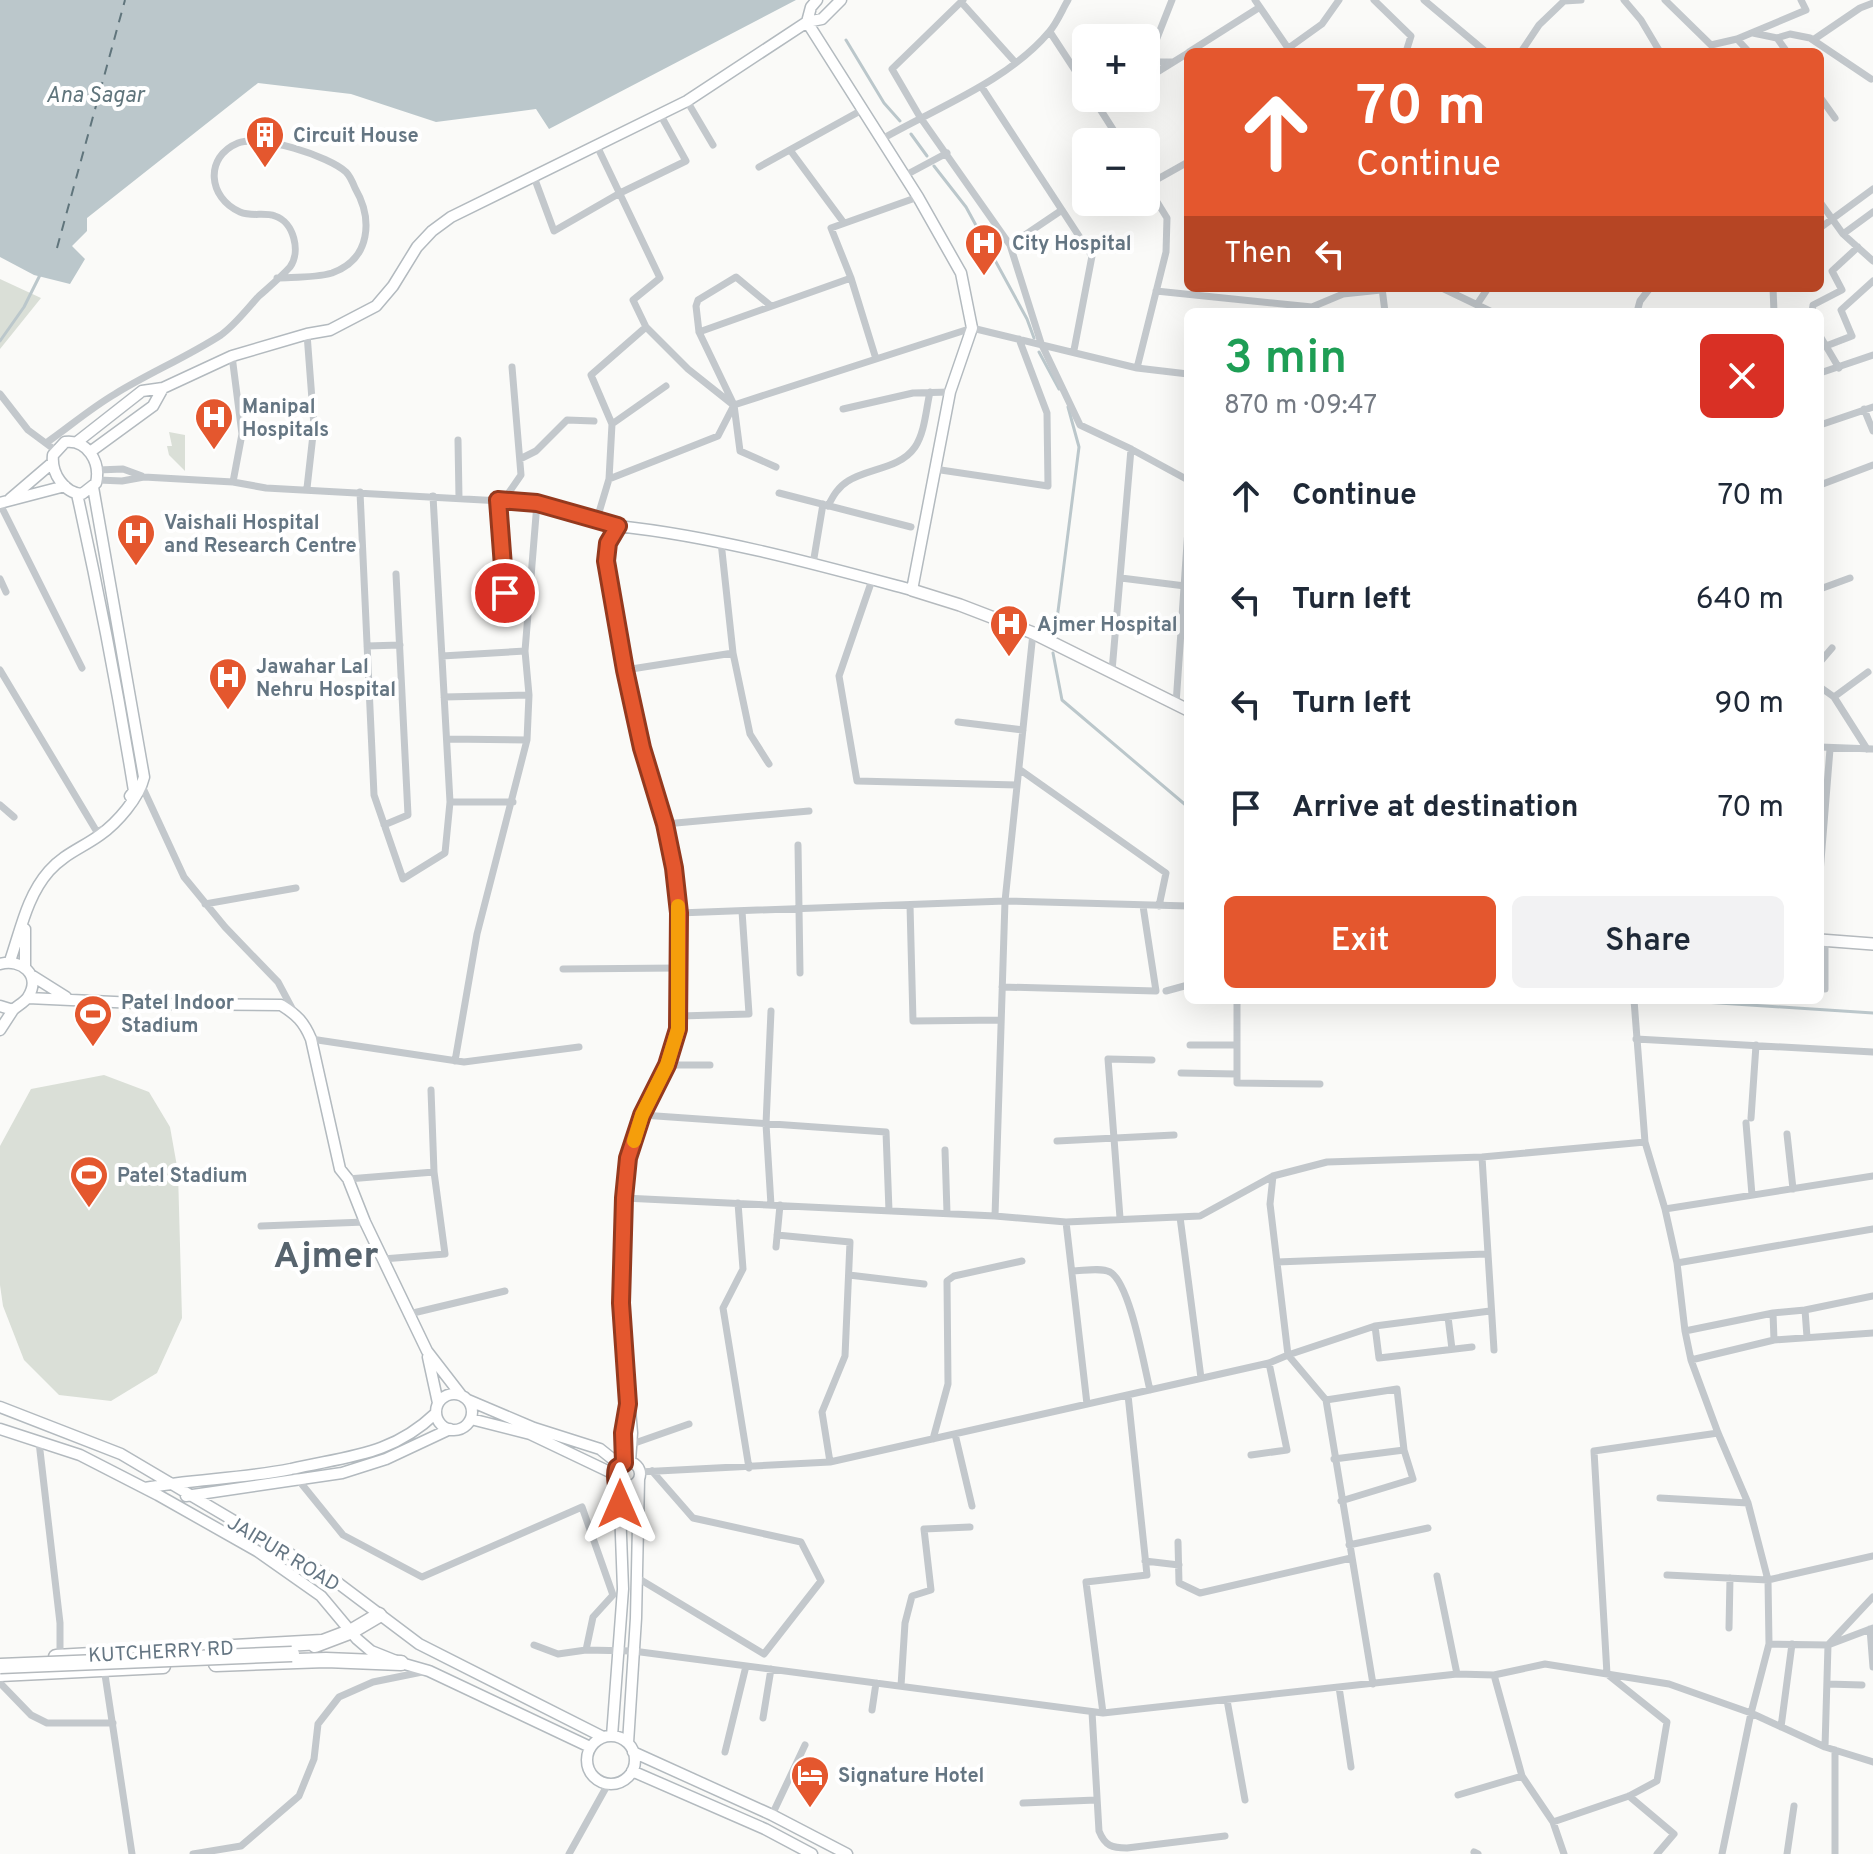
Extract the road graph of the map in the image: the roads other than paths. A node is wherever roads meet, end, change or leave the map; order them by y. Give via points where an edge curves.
1 (817, 0) edge
2 (1068, 0) edge
3 (1172, 0) edge
4 (1339, 0) edge
5 (1374, 0) edge
6 (1424, 0) edge
7 (1581, 0) edge
8 (1624, 0) edge
9 (1665, 0) edge
10 (1801, 0) edge
11 (962, 1) edge
12 (1564, 1) edge
13 (835, 2) edge
14 (1258, 3) edge
15 (1873, 3) edge
16 (807, 22) junction
17 (1160, 31) edge
18 (1050, 32) junction
19 (1753, 33) junction
20 (1777, 38) junction
21 (1737, 39) junction
22 (1813, 40) junction
23 (1194, 48) edge
24 (1285, 48) edge
25 (1291, 48) edge
26 (1407, 48) edge
27 (1481, 48) edge
28 (1524, 48) edge
29 (1658, 48) edge
30 (1711, 48) edge
31 (1745, 48) edge
32 (1784, 48) edge
33 (1184, 55) edge
34 (1015, 62) junction
35 (1174, 62) junction
36 (1160, 63) edge
37 (1072, 66) edge
38 (1160, 70) edge
39 (1871, 79) edge
40 (981, 86) junction
41 (687, 101) junction
42 (1824, 103) edge
43 (862, 110) junction
44 (660, 114) junction
45 (920, 117) junction
46 (1835, 118) dead end
47 (882, 139) junction
48 (713, 145) dead end
49 (597, 146) junction
50 (790, 150) junction
51 (947, 153) junction
52 (1184, 164) edge
53 (759, 167) dead end
54 (904, 176) junction
55 (534, 177) junction
56 (1160, 177) edge
57 (1873, 189) edge
58 (620, 193) junction
59 (918, 197) junction
60 (1160, 207) edge
61 (1824, 208) edge
62 (1062, 210) junction
63 (1873, 212) edge
64 (837, 213) junction
65 (1832, 219) junction
66 (844, 223) junction
67 (1824, 225) edge
68 (831, 228) junction
69 (1843, 234) junction
70 (1010, 245) junction
71 (1858, 247) junction
72 (1869, 251) edge
73 (1873, 261) edge
74 (277, 278) junction
75 (851, 278) junction
76 (1873, 281) edge
77 (1156, 291) junction
78 (1231, 292) edge
79 (1358, 292) edge
80 (1452, 292) edge
81 (1485, 292) edge
82 (1231, 299) junction
83 (1478, 303) junction
84 (771, 306) junction
85 (1303, 308) edge
86 (1313, 308) edge
87 (1486, 308) edge
88 (1813, 308) edge
89 (646, 327) junction
90 (972, 328) junction
91 (699, 332) junction
92 (307, 334) junction
93 (1019, 339) junction
94 (1041, 343) junction
95 (1824, 343) edge
96 (1826, 346) junction
97 (1074, 350) junction
98 (1873, 355) edge
99 (232, 356) junction
100 (876, 359) junction
101 (512, 367) dead end
102 (1137, 368) junction
103 (1839, 368) junction
104 (1824, 372) edge
105 (1184, 374) edge
106 (666, 386) dead end
107 (163, 388) junction
108 (930, 392) junction
109 (950, 392) junction
110 (0, 394) edge
111 (734, 405) junction
112 (1869, 408) edge
113 (843, 409) dead end
114 (594, 421) dead end
115 (612, 424) junction
116 (1824, 424) edge
117 (1873, 431) edge
118 (458, 440) dead end
119 (77, 442) junction
120 (50, 447) junction
121 (1131, 449) junction
122 (90, 452) junction
123 (520, 459) junction
124 (52, 463) junction
125 (1873, 465) edge
126 (776, 467) dead end
127 (934, 469) junction
128 (1184, 478) edge
129 (96, 479) junction
130 (609, 479) junction
131 (233, 482) junction
132 (1824, 483) edge
133 (65, 486) junction
134 (307, 488) junction
135 (360, 492) junction
136 (779, 493) dead end
137 (77, 494) junction
138 (433, 496) junction
139 (459, 498) junction
140 (500, 501) junction
141 (3, 502) edge
142 (537, 503) junction
143 (825, 505) junction
144 (597, 519) junction
145 (618, 526) junction
146 (911, 527) dead end
147 (721, 542) junction
148 (813, 564) junction
149 (396, 574) dead end
150 (1121, 578) junction
151 (1850, 578) dead end
152 (0, 579) edge
153 (872, 580) junction
154 (1184, 586) edge
155 (1824, 588) edge
156 (912, 590) junction
157 (6, 592) dead end
158 (505, 593) dead end
159 (1184, 599) edge
160 (115, 606) junction
161 (102, 607) junction
162 (1037, 634) junction
163 (400, 645) junction
164 (367, 646) junction
165 (1832, 648) dead end
166 (525, 651) junction
167 (733, 653) junction
168 (1824, 655) edge
169 (442, 656) junction
170 (82, 668) dead end
171 (0, 670) edge
172 (625, 670) junction
173 (1112, 671) junction
174 (1868, 672) dead end
175 (1824, 690) edge
176 (529, 695) junction
177 (444, 697) junction
178 (1834, 697) junction
179 (123, 699) junction
180 (1176, 704) junction
181 (1184, 708) edge
182 (958, 722) dead end
183 (1023, 730) junction
184 (447, 739) junction
185 (527, 740) junction
186 (1824, 748) edge
187 (1830, 749) junction
188 (1870, 749) edge
189 (769, 764) dead end
190 (1019, 769) junction
191 (1017, 785) junction
192 (142, 786) junction
193 (450, 802) junction
194 (513, 802) junction
195 (0, 805) edge
196 (809, 811) dead end
197 (14, 817) dead end
198 (665, 824) junction
199 (1824, 824) edge
200 (110, 825) junction
201 (384, 825) junction
202 (97, 832) junction
203 (88, 841) junction
204 (798, 845) dead end
205 (296, 888) dead end
206 (1005, 901) junction
207 (205, 904) junction
208 (910, 905) junction
209 (1143, 906) junction
210 (1159, 906) junction
211 (1184, 906) edge
212 (799, 909) junction
213 (742, 911) junction
214 (679, 913) junction
215 (25, 919) junction
216 (1824, 940) edge
217 (1873, 944) edge
218 (5, 962) edge
219 (679, 968) junction
220 (563, 969) dead end
221 (28, 970) junction
222 (800, 973) dead end
223 (1824, 973) edge
224 (1184, 986) edge
225 (1002, 987) junction
226 (1825, 989) dead end
227 (1166, 991) dead end
228 (28, 998) junction
229 (68, 998) junction
230 (1237, 1004) edge
231 (1634, 1004) edge
232 (0, 1006) edge
233 (13, 1010) junction
234 (771, 1011) dead end
235 (296, 1014) junction
236 (680, 1016) junction
237 (1001, 1020) junction
238 (0, 1030) edge
239 (311, 1039) junction
240 (1636, 1039) junction
241 (1190, 1045) dead end
242 (1237, 1045) junction
243 (1756, 1045) junction
244 (579, 1047) dead end
245 (1873, 1052) edge
246 (1152, 1060) dead end
247 (455, 1061) junction
248 (667, 1065) junction
249 (710, 1065) dead end
250 (1181, 1073) dead end
251 (1237, 1074) junction
252 (1320, 1084) dead end
253 (431, 1090) dead end
254 (642, 1115) junction
255 (766, 1124) junction
256 (1787, 1134) dead end
257 (1174, 1135) dead end
258 (1115, 1138) junction
259 (1057, 1141) dead end
260 (1645, 1142) junction
261 (945, 1150) dead end
262 (1482, 1157) junction
263 (434, 1172) junction
264 (1273, 1176) junction
265 (1873, 1176) edge
266 (348, 1179) junction
267 (1793, 1189) junction
268 (1752, 1195) junction
269 (624, 1198) junction
270 (738, 1203) junction
271 (776, 1205) junction
272 (1665, 1209) junction
273 (889, 1211) junction
274 (947, 1213) junction
275 (995, 1216) junction
276 (1180, 1217) junction
277 (1120, 1218) junction
278 (365, 1222) junction
279 (1066, 1222) junction
280 (261, 1226) dead end
281 (1873, 1229) edge
282 (777, 1235) junction
283 (776, 1247) dead end
284 (1486, 1254) junction
285 (383, 1259) junction
286 (1022, 1261) dead end
287 (1277, 1262) junction
288 (1677, 1263) junction
289 (1072, 1271) junction
290 (849, 1275) junction
291 (924, 1284) dead end
292 (505, 1291) dead end
293 (1873, 1296) edge
294 (1805, 1310) junction
295 (1490, 1311) junction
296 (1773, 1313) junction
297 (409, 1314) junction
298 (1448, 1317) junction
299 (1375, 1326) junction
300 (1685, 1331) junction
301 (1873, 1333) edge
302 (1807, 1337) junction
303 (1774, 1340) junction
304 (1472, 1347) dead end
305 (1452, 1349) junction
306 (1494, 1350) dead end
307 (427, 1351) junction
308 (1288, 1355) junction
309 (1691, 1360) junction
310 (1269, 1363) junction
311 (1201, 1378) junction
312 (1150, 1390) junction
313 (1128, 1395) junction
314 (464, 1397) junction
315 (1326, 1400) junction
316 (628, 1404) junction
317 (1087, 1404) junction
318 (0, 1407) edge
319 (437, 1408) junction
320 (15, 1412) junction
321 (471, 1419) junction
322 (689, 1424) dead end
323 (450, 1429) junction
324 (5, 1430) edge
325 (1718, 1433) junction
326 (955, 1434) junction
327 (933, 1439) junction
328 (39, 1442) junction
329 (632, 1444) junction
330 (1404, 1450) junction
331 (1251, 1455) dead end
332 (1334, 1459) junction
333 (366, 1460) junction
334 (830, 1462) junction
335 (291, 1468) junction
336 (749, 1468) junction
337 (622, 1469) junction
338 (652, 1471) junction
339 (639, 1476) junction
340 (298, 1480) junction
341 (170, 1483) junction
342 (145, 1488) junction
343 (188, 1496) junction
344 (1660, 1498) dead end
345 (169, 1501) junction
346 (1341, 1501) junction
347 (1748, 1503) junction
348 (972, 1506) dead end
349 (970, 1527) dead end
350 (1428, 1528) dead end
351 (1178, 1542) dead end
352 (1349, 1545) junction
353 (1873, 1556) edge
354 (1351, 1558) junction
355 (1145, 1561) junction
356 (1179, 1565) junction
357 (1667, 1575) dead end
358 (1437, 1576) dead end
359 (636, 1577) junction
360 (1730, 1578) junction
361 (1768, 1580) junction
362 (1873, 1597) edge
363 (379, 1615) junction
364 (1729, 1628) dead end
365 (1871, 1629) edge
366 (352, 1631) junction
367 (322, 1642) junction
368 (1769, 1644) junction
369 (1792, 1644) junction
370 (534, 1645) dead end
371 (1828, 1645) junction
372 (586, 1650) junction
373 (620, 1650) junction
374 (633, 1651) junction
375 (292, 1654) junction
376 (326, 1660) junction
377 (104, 1662) junction
378 (0, 1663) edge
379 (401, 1663) junction
380 (61, 1664) junction
381 (746, 1666) junction
382 (1873, 1667) edge
383 (771, 1669) junction
384 (429, 1671) junction
385 (1457, 1674) junction
386 (1607, 1674) junction
387 (1494, 1675) junction
388 (1, 1683) edge
389 (876, 1683) junction
390 (1373, 1684) junction
391 (1827, 1684) junction
392 (1862, 1685) dead end
393 (901, 1686) junction
394 (1339, 1687) junction
395 (1227, 1700) junction
396 (872, 1710) dead end
397 (1092, 1712) junction
398 (1103, 1713) junction
399 (1751, 1713) junction
400 (763, 1718) dead end
401 (113, 1723) junction
402 (1781, 1727) junction
403 (608, 1737) junction
404 (805, 1745) dead end
405 (590, 1747) junction
406 (631, 1747) junction
407 (1825, 1747) junction
408 (1835, 1750) junction
409 (725, 1752) dead end
410 (1873, 1762) edge
411 (1351, 1767) dead end
412 (632, 1771) junction
413 (1522, 1776) junction
414 (608, 1784) junction
415 (1458, 1795) dead end
416 (1629, 1796) junction
417 (1096, 1800) junction
418 (1245, 1800) dead end
419 (1023, 1803) dead end
420 (1794, 1806) dead end
421 (772, 1815) junction
422 (1553, 1822) junction
423 (1225, 1836) dead end
424 (132, 1854) edge
425 (193, 1854) edge
426 (569, 1854) edge
427 (812, 1854) edge
428 (847, 1854) edge
429 (1564, 1854) edge
430 (1657, 1854) edge
431 (1722, 1854) edge
432 (1787, 1854) edge
433 (1835, 1854) edge

1 - 16 street
2 - 18 street
3 - 17 street
4 - 25 street via 1322,24
5 - 26 street via 1411,36
6 - 27 street
7 - 12 street
8 - 29 street
9 - 30 street
10 - 19 street via 1806,10
11 - 34 street
11 - 45 street via 892,69
12 - 28 street
13 - 16 street via 822,19
14 - 23 street
14 - 24 street
15 - 22 street
16 - 41 street
16 - 43 street
18 - 34 street
18 - 37 street
19 - 20 street
19 - 21 street
20 - 22 street via 1790,34
20 - 32 street
21 - 30 street
21 - 31 street
22 - 39 street
33 - 35 street
34 - 40 street
35 - 36 street
35 - 38 street
40 - 45 street
40 - 62 street
41 - 44 street
41 - 48 street
42 - 46 street
43 - 47 street
43 - 50 street
44 - 49 street
44 - 58 street via 686,161
45 - 47 street
45 - 51 street
47 - 54 street
49 - 55 street
49 - 58 street
50 - 53 street
50 - 64 street
51 - 54 street
51 - 70 street
52 - 56 street
54 - 59 street
55 - 58 street via 554,231
55 - 92 street via 432,231 376,306 330,330
57 - 65 street
58 - 89 street via 660,278 633,300
59 - 66 street
59 - 90 street via 961,273
60 - 77 street via 1167,218 1166,252
61 - 65 street
62 - 70 street
62 - 97 street via 1092,256
63 - 69 street
64 - 66 street
64 - 68 street
65 - 67 street
65 - 69 street
66 - 68 street
68 - 75 street
69 - 71 street
70 - 94 street
71 - 72 street
71 - 88 street via 1832,271 1842,290
72 - 73 street
74 - 74 street via 342,268 363,244 368,226 363,202 346,172 281,144 251,139 225,151 212,175 230,206 240,213 277,216 289,229 296,256
74 - 120 street via 223,334 113,395
75 - 84 street
75 - 100 street
76 - 96 street via 1841,310 1852,336
77 - 82 street
77 - 102 street
78 - 82 street
79 - 86 street
80 - 83 street
81 - 83 street
82 - 85 street
83 - 87 street
84 - 91 street
84 - 91 street via 736,277 698,300
89 - 111 street
89 - 115 street via 591,375
90 - 93 street
90 - 100 street
90 - 109 street
91 - 111 street
92 - 99 street
92 - 134 street via 314,426
93 - 94 street
93 - 127 street via 1047,413 1048,486
94 - 97 street
94 - 121 street via 1080,425
95 - 96 street
96 - 103 street
97 - 102 street
98 - 103 street
99 - 107 street
99 - 131 street via 242,434
100 - 111 street
101 - 123 street
102 - 105 street
103 - 104 street
106 - 115 street
107 - 119 street via 142,391
107 - 122 street via 153,406
108 - 109 street
108 - 113 street
108 - 143 street via 916,446 909,454 847,481
109 - 127 street
110 - 120 street via 28,430
111 - 126 street via 740,451
111 - 130 street via 718,436
112 - 116 street
112 - 117 street
114 - 123 street via 567,420 536,451
115 - 130 street
118 - 139 street
119 - 120 street
119 - 122 street
120 - 124 street
121 - 128 street
121 - 150 street
122 - 129 street
123 - 140 street via 521,475
124 - 133 street
124 - 141 street
125 - 132 street
127 - 156 street
129 - 131 street via 123,469 144,477
129 - 137 street
129 - 160 street
130 - 144 street
131 - 134 street
133 - 137 street
133 - 141 street
134 - 135 street
135 - 138 street
135 - 164 street
136 - 143 street
137 - 161 street
138 - 139 street
138 - 169 street
139 - 140 street
140 - 142 street
140 - 158 street
141 - 170 street
142 - 144 street
142 - 166 street
143 - 146 street
143 - 148 street
144 - 145 street
145 - 147 street
145 - 172 street via 606,561
147 - 148 street
147 - 167 street
148 - 153 street
149 - 163 street
150 - 154 street
150 - 173 street
151 - 155 street
152 - 157 street
153 - 156 street
153 - 191 street via 839,676 857,781
156 - 162 main road
159 - 180 street
160 - 161 street
160 - 179 street
161 - 179 street
162 - 173 main road
162 - 183 street
163 - 164 street
163 - 201 street via 408,815
164 - 201 street via 374,795
165 - 168 street
166 - 169 street
166 - 176 street
167 - 172 street
167 - 189 street via 750,734
169 - 177 street
171 - 202 street
172 - 198 street
173 - 180 main road
174 - 178 street
175 - 178 street
176 - 177 street
176 - 185 street
177 - 184 street
178 - 188 street
179 - 192 street via 144,767
179 - 202 street via 134,791
180 - 181 main road
182 - 183 street
183 - 190 street
184 - 185 street
184 - 193 street
185 - 194 street
186 - 187 street
187 - 188 street
187 - 199 street
190 - 191 street
190 - 210 street via 1166,873
191 - 206 street
192 - 200 street
192 - 207 street via 179,867
193 - 194 street
193 - 201 street via 445,853 403,879
194 - 247 street via 477,934
195 - 197 street
196 - 198 street
198 - 214 street
200 - 202 street
200 - 203 street
202 - 203 street
203 - 215 street via 50,870 29,898
204 - 212 street
205 - 207 street
206 - 208 street
206 - 209 street
206 - 225 street
207 - 235 street via 278,982
208 - 212 street
208 - 237 street via 913,1021
209 - 210 street
209 - 225 street via 1156,991
210 - 211 street
212 - 213 street
212 - 222 street
213 - 214 street
213 - 236 street via 749,1014
214 - 219 street
215 - 218 street
215 - 221 street
216 - 217 main road
218 - 221 street
219 - 220 street
219 - 236 street
221 - 228 street
221 - 229 street
223 - 226 street
224 - 227 street
225 - 237 street
228 - 229 street
228 - 233 street
229 - 235 street via 281,1005
230 - 242 street
231 - 240 street
232 - 233 street
233 - 238 street
234 - 255 street
235 - 239 street
236 - 248 street
237 - 275 street
239 - 247 street
239 - 266 street via 340,1169
240 - 243 street
240 - 260 street
241 - 242 street
242 - 251 street
243 - 245 street
243 - 268 street via 1749,1121
244 - 247 street
246 - 258 street via 1108,1059
248 - 249 street
248 - 254 street
250 - 251 street
251 - 252 street via 1237,1083
253 - 263 street
254 - 255 street
254 - 269 street via 628,1158
255 - 271 street
255 - 273 street via 886,1132
256 - 267 street
257 - 258 street
258 - 259 street
258 - 277 street
260 - 262 street
260 - 272 street
261 - 274 street
262 - 264 street via 1327,1162
262 - 284 street
263 - 266 street
263 - 285 street via 445,1254
264 - 276 street via 1200,1216
264 - 287 street via 1270,1204
265 - 267 street
266 - 278 street
267 - 268 street
268 - 272 street
269 - 270 street
269 - 316 street via 621,1303
270 - 271 street
270 - 336 street via 743,1269 723,1308
271 - 273 street
271 - 282 street
272 - 288 street
273 - 274 street
274 - 275 street
275 - 279 street
276 - 277 street
276 - 311 street
277 - 279 street
278 - 280 street
278 - 285 street
279 - 289 street
281 - 288 street
282 - 283 street
282 - 290 street via 850,1242
284 - 287 street
284 - 295 street
285 - 297 street
286 - 327 street via 947,1281 948,1384
287 - 308 street
288 - 300 street
289 - 312 street via 1103,1270 1118,1281 1131,1311
289 - 317 street
290 - 291 street
290 - 334 street via 845,1356 822,1412
292 - 297 street
293 - 294 street
294 - 296 street
294 - 302 street
295 - 298 street
295 - 306 street
296 - 300 street
296 - 303 street
297 - 307 street
298 - 299 street
298 - 305 street
299 - 305 street via 1379,1358
299 - 308 street
300 - 309 street
301 - 302 street
302 - 303 street
303 - 309 street
304 - 305 street
307 - 314 street
307 - 319 street
308 - 310 street
308 - 315 street
309 - 325 street
310 - 311 street
310 - 331 street via 1287,1450
311 - 312 street
312 - 313 street
313 - 317 street
313 - 355 street
314 - 319 street via 450,1394
314 - 321 street
314 - 337 street via 600,1449
315 - 330 street via 1397,1389
315 - 332 street
316 - 329 street
316 - 337 street
317 - 326 street
318 - 320 street, JAIPUR ROAD
319 - 323 street via 440,1422
319 - 333 street via 410,1435
320 - 324 street
320 - 341 street, JAIPUR ROAD via 121,1454
321 - 323 street via 462,1428
321 - 337 street via 530,1434
322 - 329 street
323 - 333 street
324 - 328 street, JAIPUR ROAD
325 - 347 street
325 - 386 street via 1594,1451
326 - 327 street
326 - 348 street
327 - 334 street
328 - 342 street, JAIPUR ROAD via 80,1455
328 - 380 street
329 - 337 street
330 - 332 street
330 - 346 street via 1413,1479
332 - 346 street
333 - 335 street
333 - 340 street via 342,1473
334 - 336 street
335 - 340 street
335 - 341 street
336 - 338 street
337 - 339 street via 636,1466
337 - 339 street via 629,1486
337 - 373 street
338 - 339 street
338 - 359 street via 693,1518 801,1542 821,1581 764,1654
339 - 359 street
340 - 343 street
340 - 372 street via 343,1535 422,1577 582,1507 613,1595 593,1617
341 - 342 street
341 - 343 street, JAIPUR ROAD
342 - 345 street, JAIPUR ROAD
343 - 345 street
343 - 363 street, JAIPUR ROAD via 334,1580
344 - 347 street
345 - 366 street, JAIPUR ROAD via 257,1551 321,1596
346 - 352 street
347 - 361 street
349 - 393 street via 924,1529 931,1590 912,1596
350 - 352 street
351 - 356 street
352 - 354 street
353 - 361 street
354 - 356 street via 1200,1593 1179,1583
354 - 390 street
355 - 356 street
355 - 398 street via 1147,1575 1086,1582
357 - 360 street
358 - 385 street
359 - 374 street
360 - 361 street
360 - 364 street
361 - 368 street
362 - 371 street
363 - 366 highway
363 - 403 street, JAIPUR ROAD via 419,1644
365 - 371 street
365 - 382 street
366 - 367 highway
366 - 379 street, JAIPUR ROAD via 371,1651
367 - 375 highway
367 - 377 highway, KUTCHERRY RD
368 - 369 street
368 - 399 street
369 - 371 street
369 - 402 street
370 - 372 street via 558,1654
371 - 391 street
372 - 373 street
373 - 374 street
373 - 403 street
374 - 381 street
374 - 406 street
375 - 376 highway
375 - 378 highway, bridge
376 - 377 highway
376 - 379 highway
377 - 380 highway, KUTCHERRY RD
377 - 401 street
378 - 380 highway, KUTCHERRY RD
379 - 384 street, JAIPUR ROAD
380 - 388 highway
381 - 383 street
381 - 409 street
383 - 389 street
383 - 400 street
384 - 405 street, JAIPUR ROAD
384 - 425 street via 373,1682 339,1697 318,1724 314,1759 299,1796 241,1846
385 - 387 street
385 - 390 street
386 - 387 street via 1545,1664
386 - 399 street via 1669,1684
386 - 416 street via 1667,1722 1657,1781
387 - 413 street
388 - 401 street via 31,1715 47,1723
389 - 393 street
389 - 396 street
390 - 394 street
391 - 392 street
391 - 407 street
393 - 397 street
394 - 395 street
394 - 411 street
395 - 398 street
395 - 418 street
397 - 398 street
397 - 417 street
399 - 402 street
399 - 431 street
401 - 424 street
402 - 407 street
403 - 405 street
403 - 406 street
404 - 421 street
405 - 414 street via 592,1775
406 - 412 street
406 - 421 street
407 - 408 street
408 - 410 street
408 - 433 street
412 - 414 street via 627,1779
412 - 427 street
413 - 415 street
413 - 422 street
414 - 426 street
416 - 422 street
416 - 430 street via 1674,1834
417 - 419 street
417 - 423 street via 1099,1831 1112,1848
420 - 432 street
421 - 428 street
422 - 429 street

